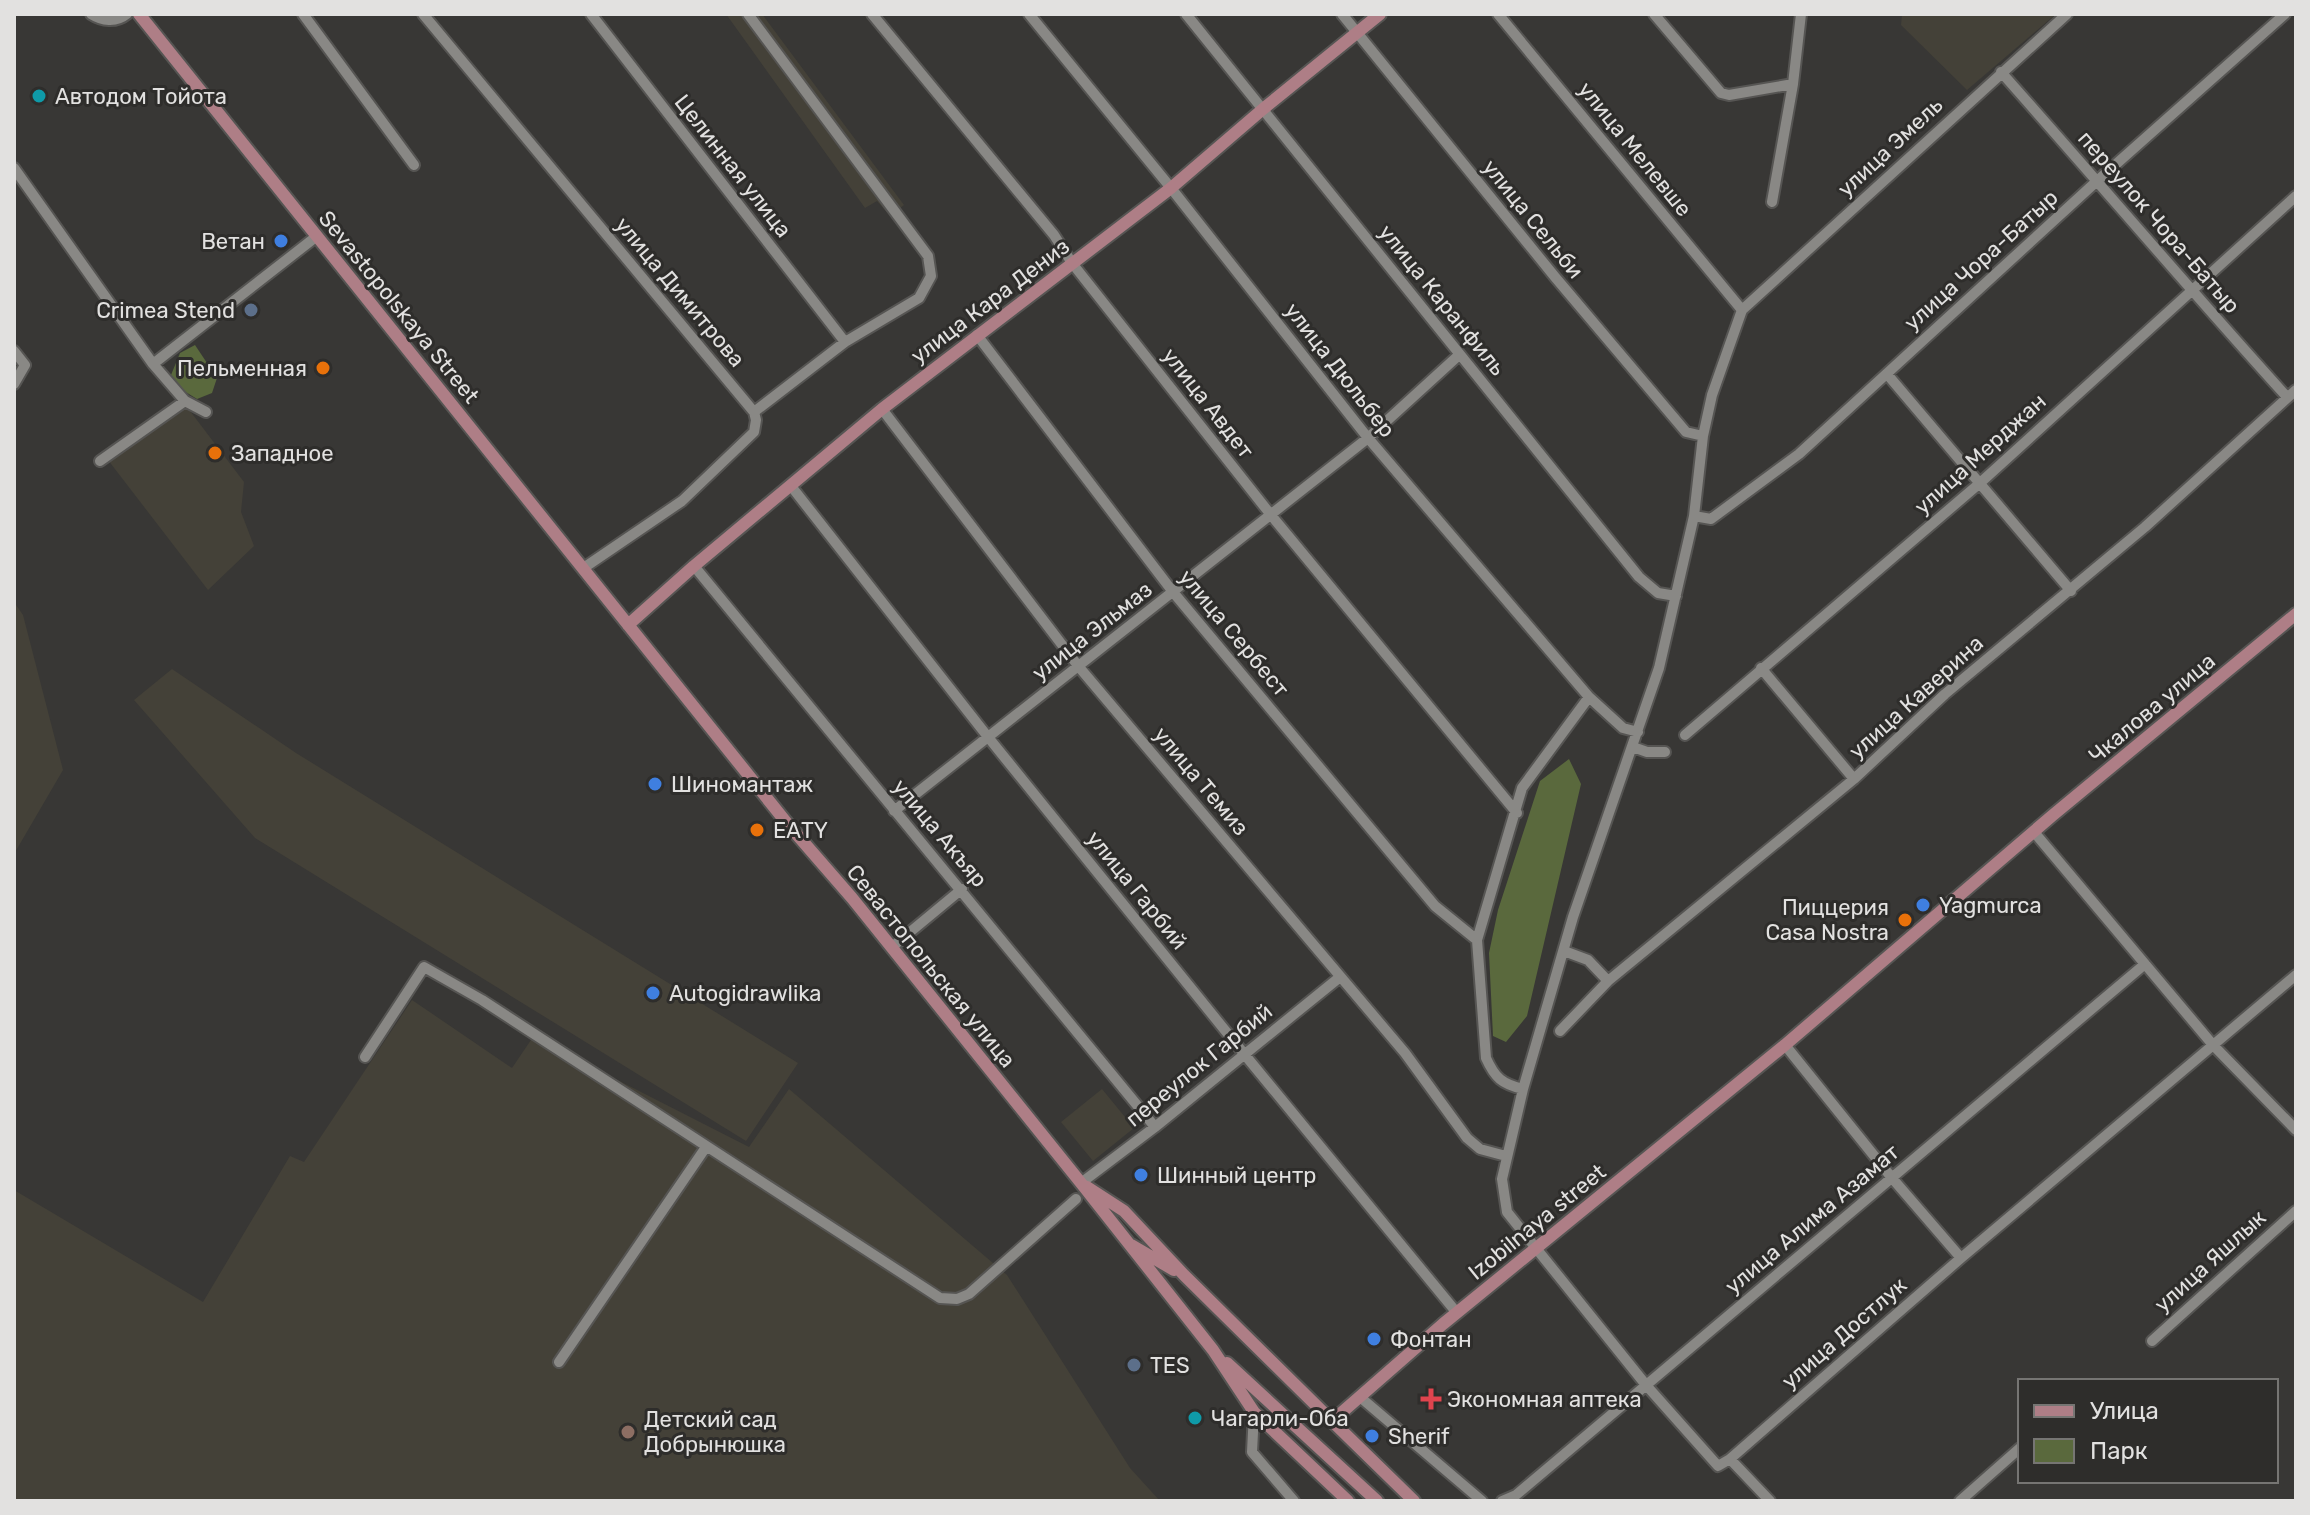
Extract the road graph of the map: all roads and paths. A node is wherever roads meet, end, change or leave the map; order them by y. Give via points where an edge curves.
1 (91, 14) edge
2 (127, 14) edge
3 (139, 14) edge
4 (303, 14) edge
5 (423, 14) edge
6 (591, 14) edge
7 (748, 14) edge
8 (872, 14) edge
9 (1029, 14) edge
10 (1186, 14) edge
11 (1342, 14) edge
12 (1380, 14) edge
13 (1498, 14) edge
14 (1654, 14) edge
15 (1801, 14) edge
16 (2067, 14) edge
17 (2285, 14) edge
18 (1357, 32) junction
19 (2001, 72) junction
20 (1793, 84) junction
21 (1263, 109) junction
22 (414, 165) dead end
23 (14, 168) edge
24 (2097, 181) junction
25 (1171, 188) junction
26 (2296, 196) edge
27 (1772, 202) dead end
28 (317, 236) junction
29 (1072, 263) junction
30 (2191, 291) junction
31 (1742, 310) junction
32 (977, 335) junction
33 (845, 342) junction
34 (14, 351) edge
35 (1459, 355) junction
36 (153, 364) junction
37 (1887, 374) junction
38 (14, 384) edge
39 (2292, 393) edge
40 (185, 401) junction
41 (882, 409) junction
42 (206, 412) dead end
43 (754, 412) junction
44 (1703, 436) junction
45 (1368, 438) junction
46 (100, 461) dead end
47 (1980, 483) junction
48 (791, 486) junction
49 (1271, 515) junction
50 (1694, 516) junction
51 (694, 566) junction
52 (585, 567) junction
53 (2071, 591) junction
54 (1173, 592) junction
55 (1676, 596) junction
56 (2296, 614) edge
57 (628, 625) junction
58 (1079, 667) junction
59 (1761, 668) junction
60 (1589, 697) junction
61 (1638, 732) junction
62 (1685, 735) dead end
63 (988, 737) junction
64 (1633, 747) junction
65 (1665, 752) dead end
66 (1854, 779) junction
67 (894, 811) junction
68 (1517, 813) junction
69 (2034, 832) junction
70 (962, 889) junction
71 (1477, 940) junction
72 (892, 947) junction
73 (1564, 951) junction
74 (2145, 964) junction
75 (2296, 975) edge
76 (1340, 977) junction
77 (1608, 981) junction
78 (1560, 1031) dead end
79 (1785, 1045) junction
80 (2213, 1045) junction
81 (1245, 1055) junction
82 (365, 1057) dead end
83 (1523, 1089) junction
84 (1155, 1127) junction
85 (2296, 1130) edge
86 (704, 1150) dead end
87 (1506, 1156) junction
88 (1892, 1178) junction
89 (1081, 1183) junction
90 (1076, 1199) dead end
91 (2296, 1211) edge
92 (1123, 1239) junction
93 (1537, 1248) junction
94 (1961, 1258) junction
95 (1184, 1275) junction
96 (1457, 1313) junction
97 (2152, 1341) dead end
98 (1213, 1350) junction
99 (559, 1362) dead end
100 (1646, 1385) junction
101 (1300, 1390) junction
102 (1360, 1397) junction
103 (1254, 1412) junction
104 (1332, 1421) junction
105 (1357, 1447) junction
106 (2018, 1450) edge
107 (1730, 1459) junction
108 (1294, 1501) edge
109 (1348, 1501) edge
110 (1377, 1501) edge
111 (1414, 1501) edge
112 (1482, 1501) edge
113 (1502, 1501) edge
114 (1770, 1501) edge
115 (1960, 1501) edge

1 - 2 street via 109,21
3 - 28 main road, Sevastopolskaya Street
4 - 22 street
5 - 43 street, улица Димитрова
6 - 33 street, Целинная улица
7 - 33 street via 928,256 931,276 919,298
8 - 29 street, улица Авдет
9 - 25 street, улица Дюльбер
10 - 21 street, улица Каранфиль
11 - 18 street, улица Сельби
12 - 18 main road, улица Кара Дениз
13 - 31 street, улица Мелевше
14 - 20 street via 1721,93
15 - 20 street
16 - 19 street, улица Эмель
17 - 24 street, улица Чора-Батыр
18 - 21 main road, улица Кара Дениз
18 - 44 street, улица Сельби via 1686,432
19 - 24 street, переулок Чора-Батыр
19 - 31 street, улица Эмель
20 - 27 street
21 - 25 main road, улица Кара Дениз
21 - 35 street, улица Каранфиль
23 - 36 street
24 - 30 street, переулок Чора-Батыр
24 - 37 street, улица Чора-Батыр
25 - 29 main road, улица Кара Дениз
25 - 45 street, улица Дюльбер
26 - 30 street, улица Мерджан
28 - 36 street
28 - 52 main road, Sevastopolskaya Street
29 - 32 main road, улица Кара Дениз
29 - 49 street, улица Авдет
30 - 39 street, переулок Чора-Батыр
30 - 47 street, улица Мерджан
31 - 44 street
32 - 41 main road, улица Кара Дениз
32 - 54 street, улица Сербест
33 - 43 street
34 - 38 street via 25,365
35 - 45 street, улица Эльмаз
35 - 55 street, улица Каранфиль via 1639,577 1658,593
36 - 40 street
37 - 47 street
37 - 50 street, улица Чора-Батыр via 1799,454 1711,519
39 - 53 street, улица Каверина
40 - 42 street
40 - 46 street
41 - 48 main road, улица Кара Дениз
41 - 58 street, улица Темиз
43 - 52 street via 754,432 682,501
44 - 50 street
45 - 49 street, улица Эльмаз
45 - 60 street, улица Дюльбер
47 - 53 street
47 - 59 street, улица Мерджан
48 - 51 main road, улица Кара Дениз
48 - 63 street, улица Гарбий
49 - 54 street, улица Эльмаз
49 - 68 street, улица Авдет
50 - 55 street
51 - 57 main road, улица Кара Дениз
51 - 67 street, улица Акъяр
52 - 57 main road, Sevastopolskaya Street
53 - 66 street, улица Каверина via 1945,694
54 - 58 street, улица Эльмаз
54 - 71 street, улица Сербест via 1435,906
55 - 61 street
56 - 69 main road, Чкалова улица
57 - 72 main road, Севастопольская улица
58 - 63 street, улица Эльмаз
58 - 76 street, улица Темиз
59 - 62 street, улица Мерджан
59 - 66 street
60 - 61 street, улица Дюльбер via 1623,728
60 - 68 street via 1522,788
61 - 64 street
63 - 67 street, улица Эльмаз
63 - 81 street, улица Гарбий
64 - 65 street
64 - 73 street
66 - 77 street, улица Каверина
67 - 70 street, улица Акъяр
68 - 71 street
69 - 74 street
69 - 79 main road, Izobilnaya street
70 - 72 street
70 - 84 street, улица Акъяр
71 - 83 street via 1486,1058 1494,1076
72 - 89 main road, Севастопольская улица
73 - 77 street via 1588,960
73 - 83 street
74 - 80 street
74 - 88 street, улица Алима Азамат
75 - 80 street, улица Достлук
76 - 81 street, переулок Гарбий
76 - 87 street, улица Темиз via 1467,1138 1480,1149
77 - 78 street, улица Каверина
79 - 88 street
79 - 93 main road, Izobilnaya street
80 - 85 street
80 - 94 street, улица Достлук
81 - 84 street, переулок Гарбий
81 - 96 street, улица Гарбий
82 - 90 street via 424,967 940,1298 969,1294
83 - 87 street
84 - 89 street, переулок Гарбий
86 - 99 street
87 - 93 street via 1502,1179 1507,1212
88 - 94 street
88 - 100 street, улица Алима Азамат
89 - 92 main road, Севастопольская улица
89 - 95 main road via 1124,1211
91 - 97 street, улица Яшлык
92 - 95 main road
92 - 98 main road, Севастопольская улица
93 - 96 main road, Izobilnaya street
93 - 100 street
94 - 107 street, улица Достлук
95 - 101 main road
96 - 102 main road, Izobilnaya street
98 - 103 main road
98 - 110 main road
100 - 107 street via 1718,1466
100 - 113 street, улица Алима Азамат via 1516,1495
101 - 102 main road via 1338,1406
101 - 104 main road
102 - 104 main road, Izobilnaya street
102 - 105 main road via 1347,1421
102 - 112 street
103 - 108 street via 1252,1449
103 - 109 main road
104 - 105 main road
105 - 111 main road
106 - 115 street
107 - 114 street

